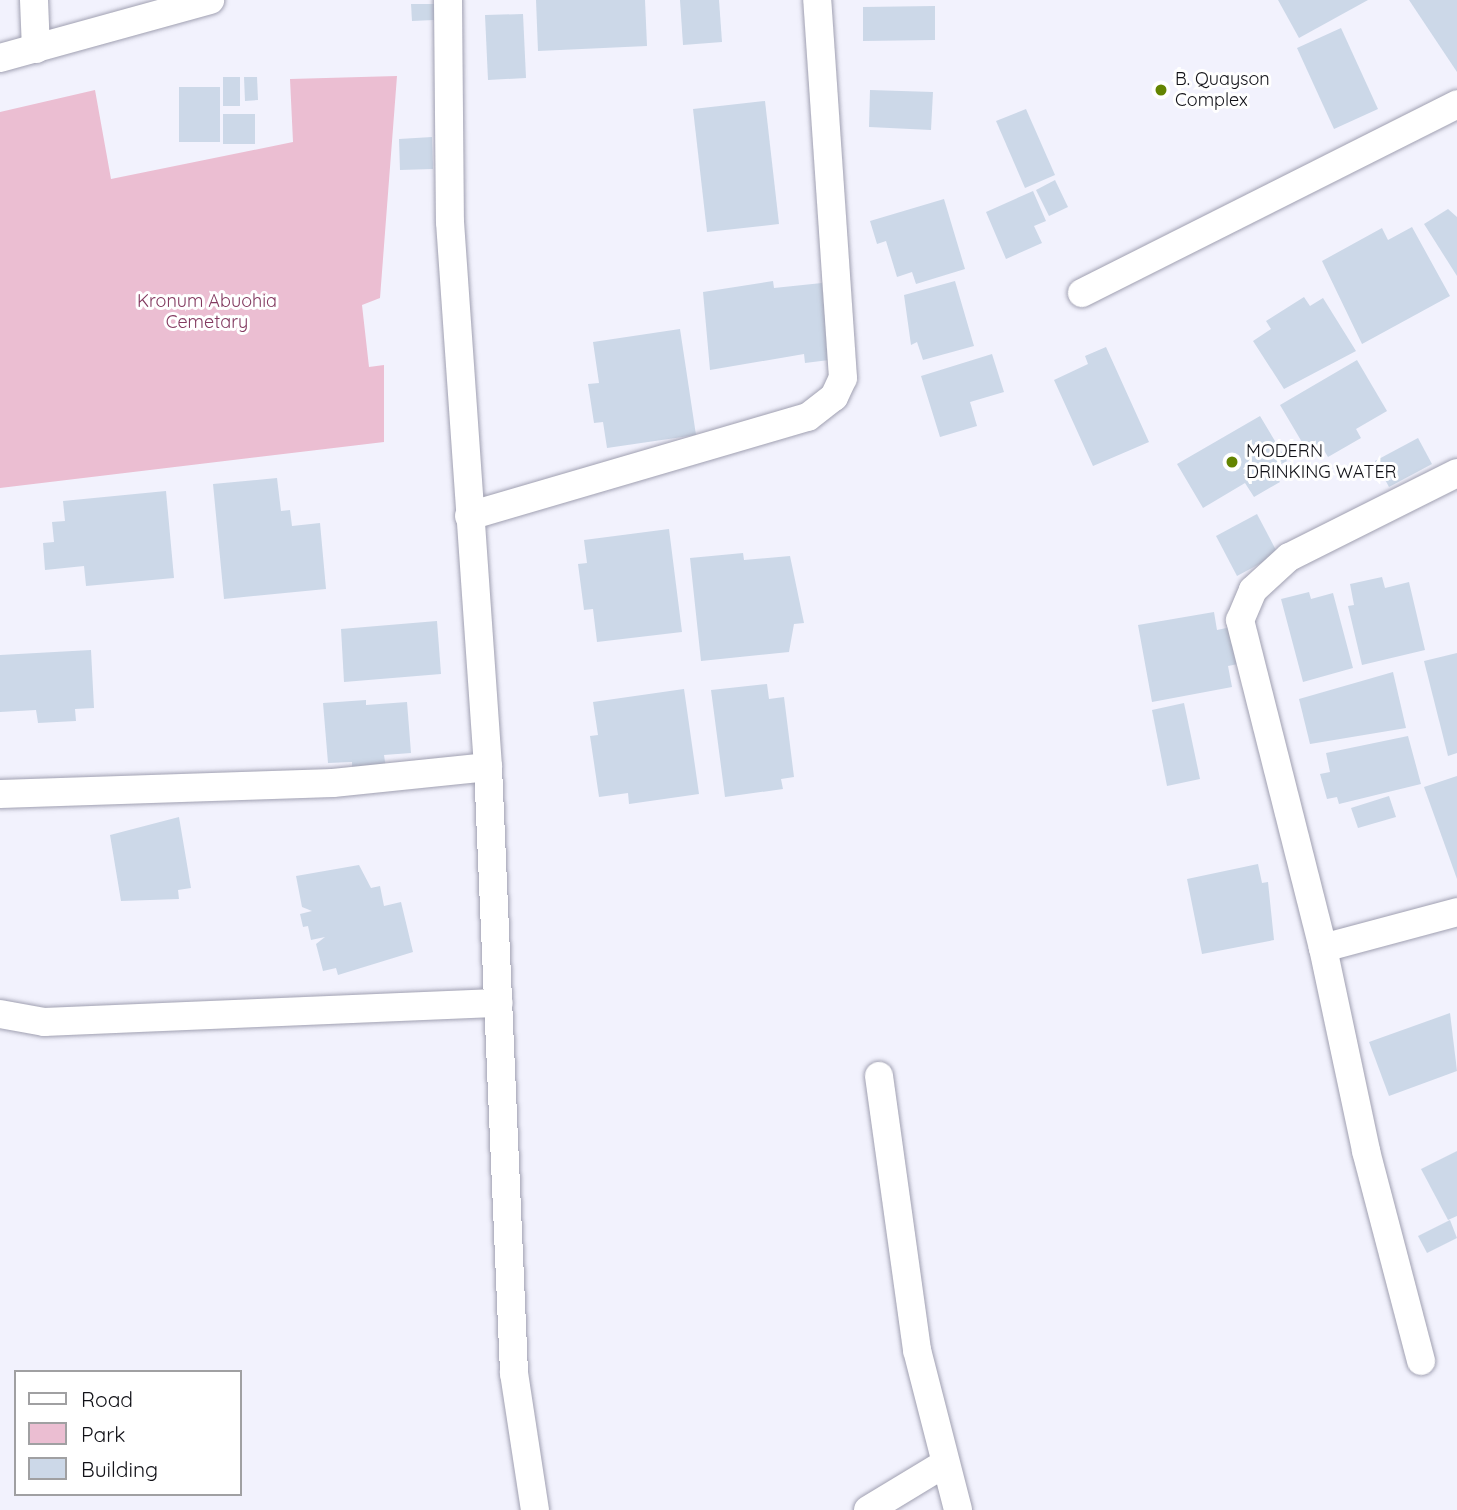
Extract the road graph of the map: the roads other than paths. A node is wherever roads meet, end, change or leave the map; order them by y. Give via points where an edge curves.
1 (34, 0) edge
2 (210, 0) edge
3 (448, 0) edge
4 (817, 0) edge
5 (36, 49) junction
6 (0, 58) edge
7 (1457, 104) edge
8 (1082, 293) dead end
9 (1457, 473) edge
10 (469, 516) junction
11 (488, 767) junction
12 (0, 794) edge
13 (1457, 912) edge
14 (1323, 948) junction
15 (499, 1003) junction
16 (0, 1014) edge
17 (879, 1076) dead end
18 (1421, 1362) dead end
19 (944, 1464) junction
20 (535, 1510) edge
21 (868, 1510) edge
22 (958, 1510) edge

1 - 5 street
2 - 5 street
3 - 10 street via 450,222
4 - 10 street via 843,379 834,397 808,417
5 - 6 street
7 - 8 street
9 - 14 street via 1289,557 1267,573 1240,620
10 - 11 street
11 - 12 street via 333,783
11 - 15 street
13 - 14 street
14 - 18 street via 1366,1150
15 - 16 street via 44,1022
15 - 20 street via 514,1373
17 - 19 street via 917,1350
19 - 21 street
19 - 22 street

